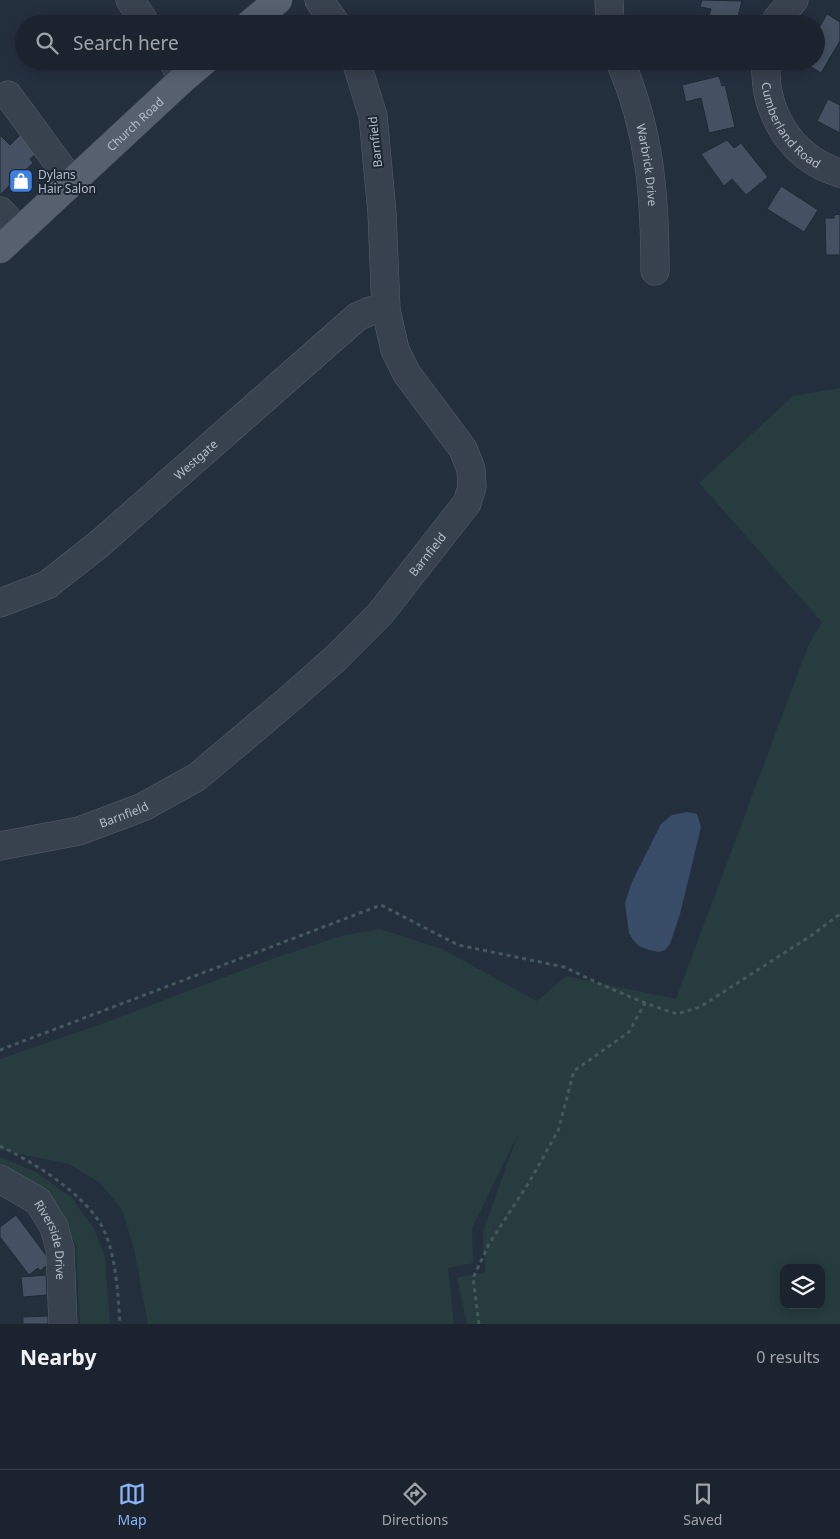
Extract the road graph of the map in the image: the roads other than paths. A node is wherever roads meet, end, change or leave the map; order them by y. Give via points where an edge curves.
1 (130, 0) edge
2 (278, 0) edge
3 (319, 0) edge
4 (609, 0) edge
5 (794, 0) edge
6 (140, 15) edge
7 (260, 15) edge
8 (330, 15) edge
9 (610, 15) edge
10 (781, 15) edge
11 (178, 70) edge
12 (359, 70) edge
13 (624, 70) edge
14 (765, 70) edge
15 (8, 94) dead end
16 (840, 173) edge
17 (72, 182) junction
18 (0, 211) edge
19 (19, 231) junction
20 (0, 250) edge
21 (654, 275) dead end
22 (386, 310) junction
23 (0, 603) edge
24 (0, 846) edge
25 (0, 1179) edge
26 (63, 1324) edge

1 - 6 street
2 - 7 main road
3 - 8 street
4 - 9 street
5 - 10 street
11 - 17 main road, Church Road
12 - 22 street, Barnfield via 373,116
13 - 21 street, Warbrick Drive via 639,110 652,185
14 - 16 street, Cumberland Road via 773,114 785,134 804,154
15 - 17 street
17 - 19 main road, Church Road
18 - 19 street
19 - 20 main road, Church Road
22 - 23 street, Westgate via 370,311 357,317 99,544 47,585
22 - 24 street, Barnfield via 395,350 407,374 462,449 471,469 472,487 467,503 380,614 336,658 197,776 142,807 79,831
25 - 26 street, Riverside Drive via 38,1201 54,1227 60,1249

